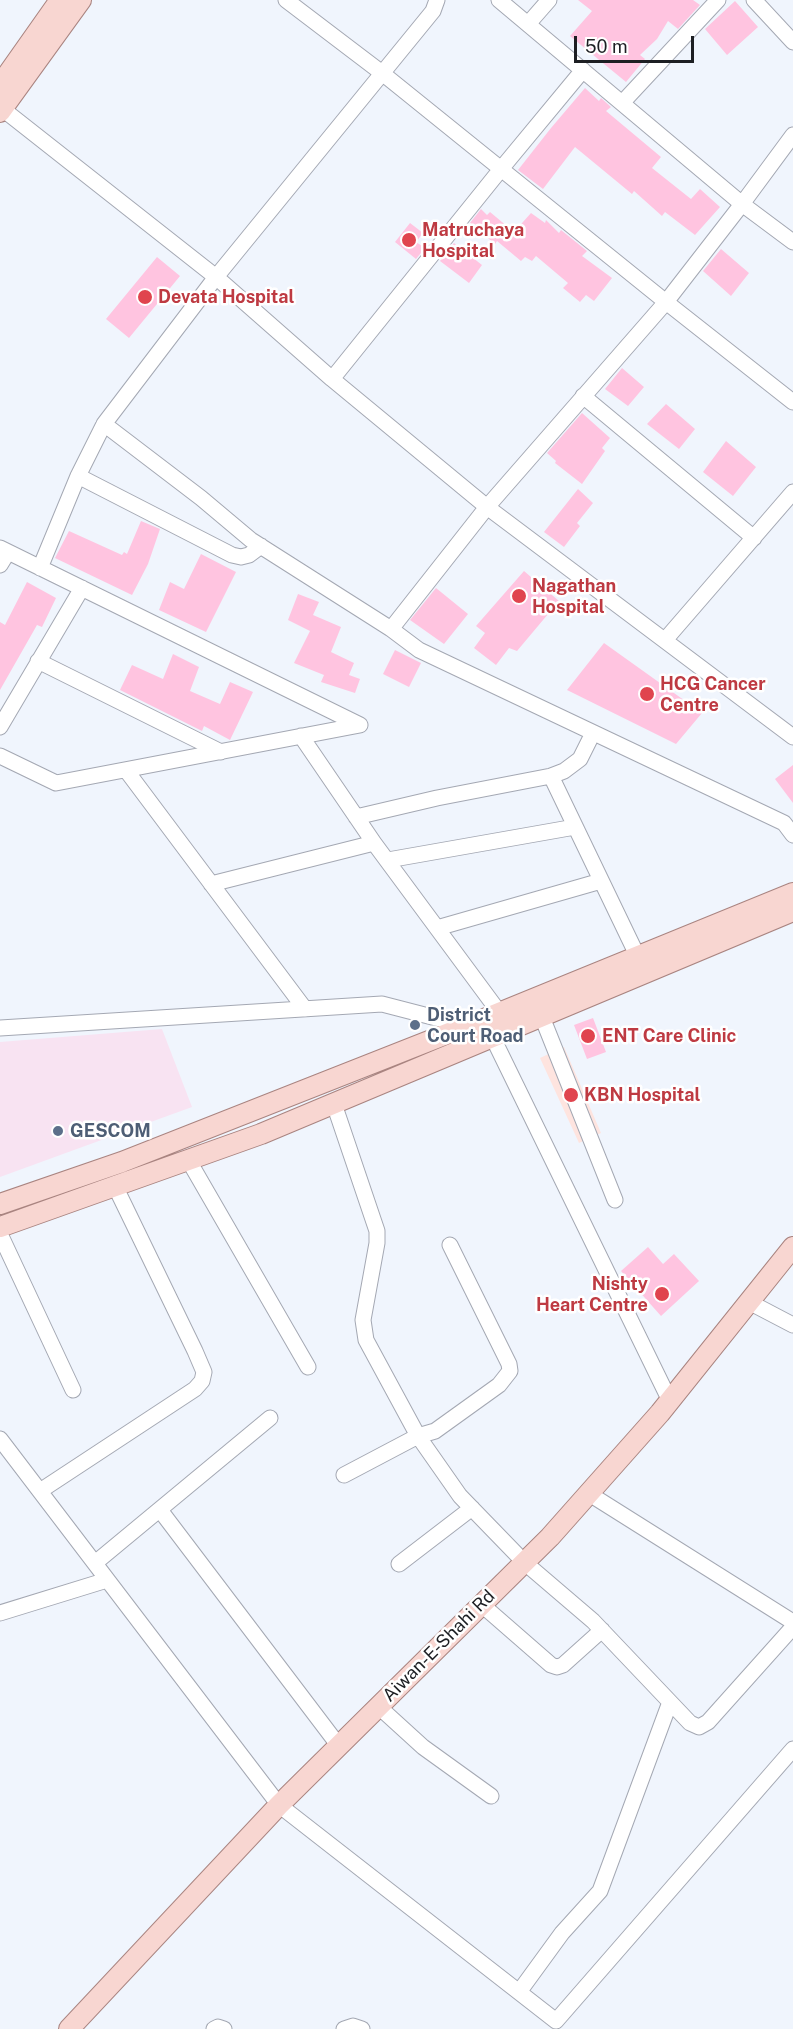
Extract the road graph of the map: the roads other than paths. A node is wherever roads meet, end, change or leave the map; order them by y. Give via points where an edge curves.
1 (81, 0) edge
2 (286, 0) edge
3 (437, 0) edge
4 (499, 0) edge
5 (549, 0) edge
6 (718, 0) edge
7 (754, 0) edge
8 (56, 2) edge
9 (528, 24) junction
10 (793, 42) edge
11 (583, 70) junction
12 (382, 73) junction
13 (0, 85) edge
14 (622, 103) junction
15 (1, 110) edge
16 (793, 135) edge
17 (501, 169) junction
18 (742, 204) junction
19 (793, 242) edge
20 (216, 277) junction
21 (666, 302) junction
22 (332, 379) junction
23 (584, 396) junction
24 (793, 402) edge
25 (104, 424) junction
26 (78, 476) junction
27 (793, 492) edge
28 (487, 507) junction
29 (754, 538) junction
30 (261, 546) junction
31 (3, 555) edge
32 (40, 568) junction
33 (82, 588) junction
34 (391, 629) junction
35 (665, 640) junction
36 (38, 661) junction
37 (0, 727) edge
38 (593, 734) junction
39 (301, 736) junction
40 (793, 737) edge
41 (221, 752) junction
42 (0, 756) edge
43 (126, 770) junction
44 (551, 776) junction
45 (357, 817) junction
46 (575, 827) junction
47 (793, 835) edge
48 (374, 843) junction
49 (388, 860) junction
50 (601, 881) junction
51 (211, 884) junction
52 (793, 893) edge
53 (793, 911) edge
54 (437, 928) junction
55 (637, 955) junction
56 (305, 1009) junction
57 (499, 1012) junction
58 (542, 1017) junction
59 (467, 1026) junction
60 (0, 1028) edge
61 (494, 1038) junction
62 (334, 1104) junction
63 (189, 1161) junction
64 (115, 1186) junction
65 (615, 1200) dead end
66 (0, 1204) edge
67 (0, 1227) edge
68 (0, 1234) edge
69 (450, 1245) dead end
70 (793, 1247) edge
71 (749, 1302) junction
72 (793, 1325) edge
73 (308, 1367) dead end
74 (73, 1390) dead end
75 (670, 1401) junction
76 (270, 1418) dead end
77 (418, 1436) junction
78 (0, 1439) edge
79 (344, 1474) dead end
80 (40, 1491) junction
81 (588, 1493) junction
82 (472, 1508) junction
83 (160, 1510) junction
84 (524, 1562) junction
85 (95, 1563) junction
86 (399, 1564) dead end
87 (107, 1580) junction
88 (481, 1604) junction
89 (0, 1613) edge
90 (793, 1622) edge
91 (793, 1627) edge
92 (602, 1630) junction
93 (670, 1702) junction
94 (378, 1706) junction
95 (339, 1746) junction
96 (793, 1749) edge
97 (491, 1796) dead end
98 (279, 1805) junction
99 (519, 1992) junction
100 (69, 2029) edge
101 (214, 2029) edge
102 (225, 2029) edge
103 (344, 2029) edge
104 (362, 2029) edge

1 - 15 main road
2 - 12 street
3 - 12 street via 433,11
4 - 9 street
5 - 9 street
6 - 14 street
7 - 10 street
8 - 13 main road
9 - 11 street
11 - 14 street
11 - 17 street
12 - 17 street
12 - 20 street
14 - 18 street
15 - 20 street
16 - 18 street
17 - 21 street
17 - 22 street
18 - 19 street
18 - 21 street
20 - 22 street
20 - 25 street
21 - 23 street
21 - 24 street
22 - 28 street
23 - 28 street
23 - 29 street
25 - 26 street
25 - 30 street
26 - 30 street via 232,555 249,555
26 - 32 street
27 - 29 street
28 - 34 street
28 - 35 street
29 - 35 street
30 - 34 street
31 - 32 street
32 - 33 street
33 - 36 street
33 - 39 street via 360,725
34 - 38 street via 419,650
35 - 40 street
36 - 37 street
36 - 41 street
38 - 44 street via 580,759
38 - 47 street via 784,824
39 - 41 street
39 - 45 street
41 - 43 street
42 - 43 street via 56,783
43 - 51 street
44 - 45 street
44 - 46 street
45 - 48 street
46 - 49 street
46 - 50 street
48 - 49 street
48 - 51 street
49 - 54 street
50 - 54 street
50 - 55 street
51 - 56 street
52 - 55 main road
53 - 58 main road
54 - 57 street
55 - 57 main road
56 - 59 street via 382,1004
56 - 60 street
57 - 59 main road
58 - 61 main road
58 - 65 street
59 - 66 main road via 122,1162
61 - 62 main road
61 - 75 street
62 - 63 main road
62 - 77 street via 377,1231 363,1320 366,1340
63 - 64 main road
63 - 73 street
64 - 67 main road
64 - 80 street via 204,1372 202,1381
68 - 74 street
69 - 77 street via 510,1371 499,1385 435,1431
70 - 71 main road, Aiwan-E-Shahi Rd
71 - 72 street
71 - 75 main road, Aiwan-E-Shahi Rd
75 - 81 main road, Aiwan-E-Shahi Rd
76 - 83 street
77 - 79 street
77 - 82 street via 451,1486
78 - 80 street
80 - 85 street
81 - 84 main road, Aiwan-E-Shahi Rd
81 - 90 street
82 - 84 street
82 - 86 street
83 - 85 street
83 - 95 street
84 - 88 main road, Aiwan-E-Shahi Rd
84 - 92 street
85 - 87 street
87 - 89 street
87 - 98 street
88 - 92 street via 557,1667
88 - 94 main road, Aiwan-E-Shahi Rd
91 - 93 street via 708,1722 699,1727 690,1723
92 - 93 street
93 - 99 street via 600,1891 562,1933
94 - 95 main road, Aiwan-E-Shahi Rd
94 - 97 street via 423,1747
95 - 98 main road, Aiwan-E-Shahi Rd
96 - 99 street via 556,2022
98 - 99 street
98 - 100 main road, Aiwan-E-Shahi Rd
101 - 102 street
103 - 104 street

